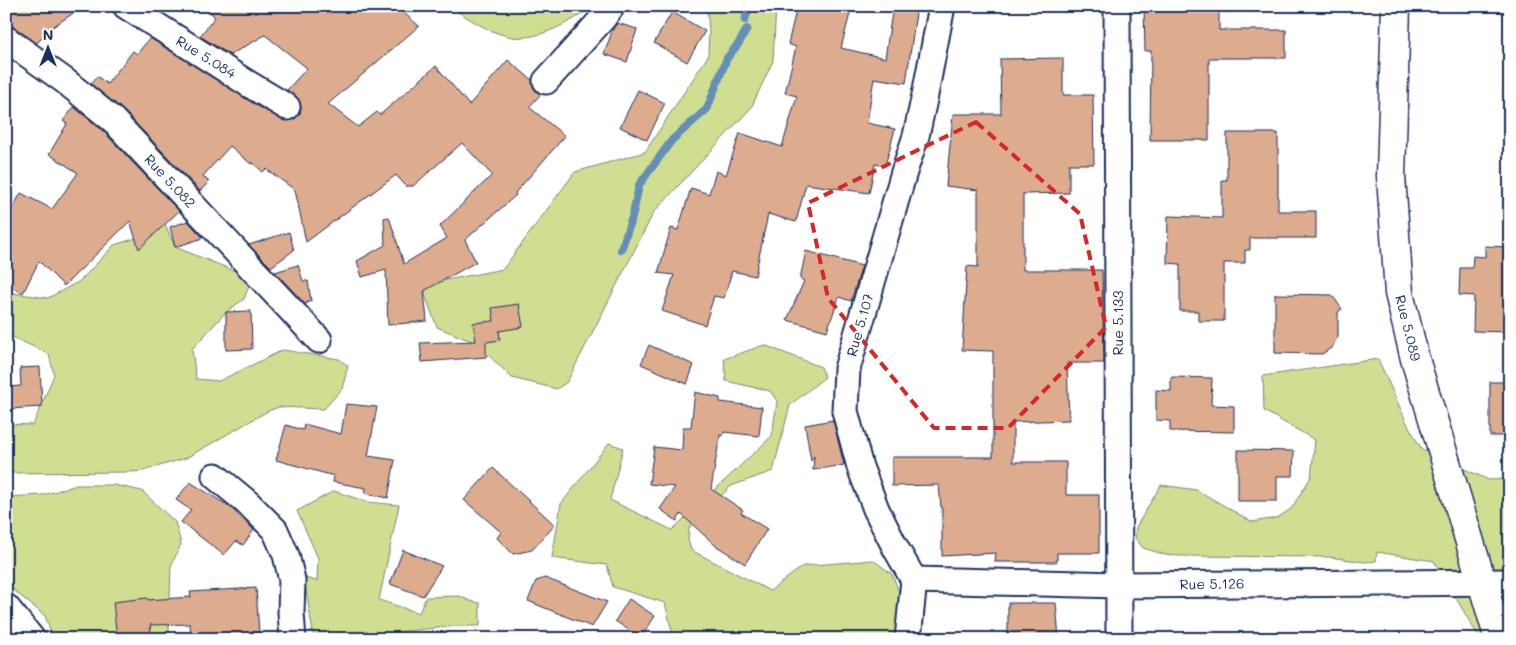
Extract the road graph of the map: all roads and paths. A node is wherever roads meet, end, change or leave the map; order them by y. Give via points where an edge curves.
1 (126, 6) edge
2 (612, 6) edge
3 (942, 6) edge
4 (1117, 6) edge
5 (1396, 6) edge
6 (6, 39) edge
7 (546, 81) dead end
8 (287, 107) dead end
9 (319, 340) dead end
10 (215, 476) dead end
11 (914, 580) junction
12 (1483, 582) junction
13 (1510, 582) edge
14 (1119, 585) junction
15 (6, 607) edge
16 (32, 639) edge
17 (293, 639) edge
18 (908, 639) edge
19 (1119, 639) edge
20 (1498, 639) edge

1 - 8 street, Rue 5.084
2 - 7 street
3 - 11 street, Rue 5.107 via 916,136 847,369 845,411 860,467 876,509
4 - 14 street, Rue 5.133
5 - 12 street, Rue 5.089 via 1391,176 1399,293
6 - 9 street, Rue 5.082 via 66,81 113,120
10 - 17 street via 275,530 292,580
11 - 14 street, Rue 5.126
11 - 18 street
12 - 13 street, Rue 5.126
12 - 14 street, Rue 5.126
12 - 20 street, Rue 5.089
14 - 19 street, Rue 5.133
15 - 16 street

